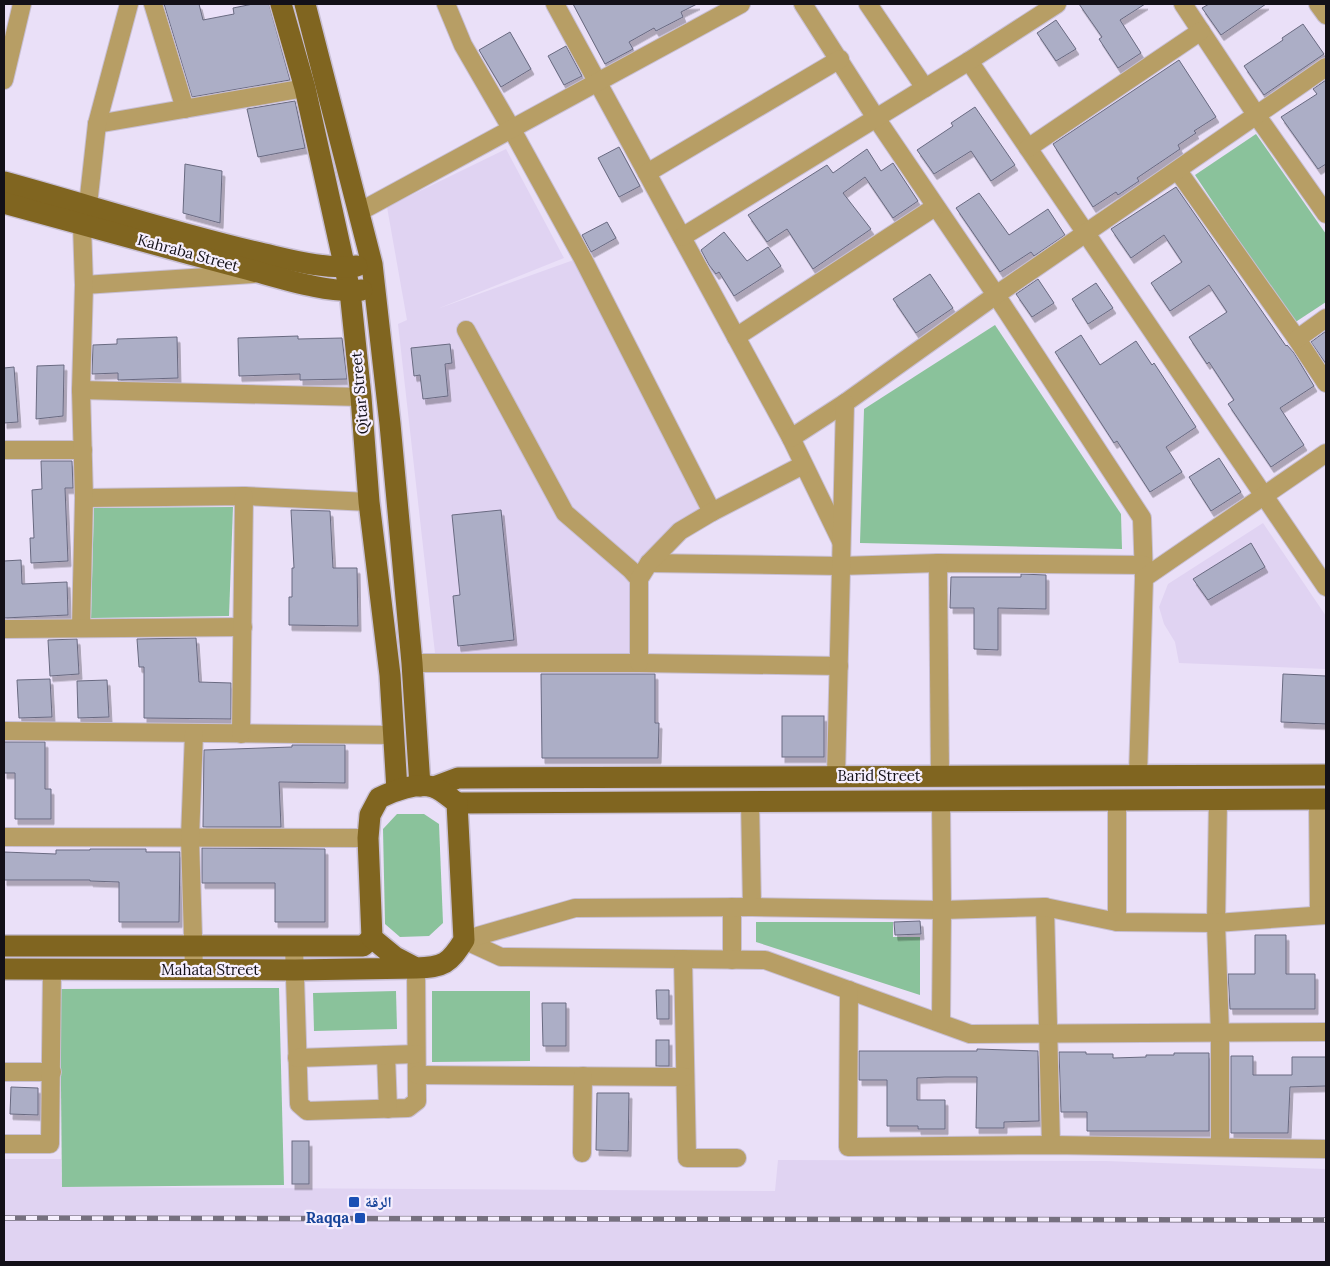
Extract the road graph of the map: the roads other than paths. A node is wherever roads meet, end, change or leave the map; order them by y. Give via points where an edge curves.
1 (22, 4) edge
2 (129, 4) edge
3 (153, 4) edge
4 (281, 4) edge
5 (305, 4) edge
6 (446, 4) edge
7 (555, 4) edge
8 (741, 4) edge
9 (803, 4) edge
10 (868, 4) edge
11 (1057, 4) edge
12 (1183, 4) edge
13 (1318, 4) edge
14 (1326, 15) edge
15 (1201, 31) junction
16 (7, 45) edge
17 (840, 59) junction
18 (969, 61) junction
19 (1326, 67) edge
20 (4, 80) edge
21 (598, 81) junction
22 (305, 88) junction
23 (925, 88) junction
24 (186, 109) junction
25 (1256, 116) junction
26 (876, 118) junction
27 (97, 124) junction
28 (511, 128) junction
29 (1028, 148) junction
30 (1178, 170) junction
31 (647, 172) junction
32 (4, 182) edge
33 (4, 203) edge
34 (88, 205) junction
35 (936, 207) junction
36 (359, 212) junction
37 (1326, 214) edge
38 (82, 225) junction
39 (1086, 233) junction
40 (682, 236) junction
41 (372, 264) junction
42 (344, 268) junction
43 (266, 274) junction
44 (84, 285) junction
45 (375, 288) junction
46 (350, 291) junction
47 (996, 295) junction
48 (1326, 318) edge
49 (466, 330) dead end
50 (736, 337) junction
51 (1297, 339) junction
52 (1326, 383) edge
53 (81, 390) junction
54 (361, 398) junction
55 (845, 403) junction
56 (390, 424) junction
57 (363, 429) junction
58 (790, 438) junction
59 (4, 450) edge
60 (83, 450) junction
61 (1326, 453) edge
62 (803, 465) junction
63 (244, 496) junction
64 (1264, 496) junction
65 (84, 498) junction
66 (371, 512) junction
67 (712, 512) junction
68 (398, 519) junction
69 (841, 541) junction
70 (649, 563) junction
71 (938, 563) junction
72 (840, 566) junction
73 (1144, 572) junction
74 (639, 579) junction
75 (1326, 587) edge
76 (243, 627) junction
77 (81, 628) junction
78 (4, 629) edge
79 (412, 663) junction
80 (639, 663) junction
81 (839, 666) junction
82 (4, 731) edge
83 (194, 733) junction
84 (241, 734) junction
85 (394, 735) junction
86 (1326, 774) edge
87 (1138, 775) junction
88 (836, 776) junction
89 (940, 776) junction
90 (427, 786) junction
91 (397, 790) junction
92 (1218, 799) junction
93 (1322, 799) edge
94 (1117, 800) junction
95 (750, 801) junction
96 (941, 801) junction
97 (457, 803) junction
98 (4, 837) edge
99 (190, 838) junction
100 (368, 838) junction
101 (732, 907) junction
102 (752, 907) junction
103 (1045, 907) junction
104 (942, 910) junction
105 (1322, 915) edge
106 (1117, 922) junction
107 (1216, 923) junction
108 (372, 938) junction
109 (464, 940) junction
110 (4, 946) edge
111 (294, 946) junction
112 (193, 947) junction
113 (683, 960) junction
114 (732, 960) junction
115 (416, 968) junction
116 (4, 969) edge
117 (52, 970) junction
118 (194, 970) junction
119 (295, 970) junction
120 (849, 990) junction
121 (941, 1023) junction
122 (1220, 1032) junction
123 (1326, 1032) edge
124 (1049, 1033) junction
125 (416, 1054) junction
126 (386, 1055) junction
127 (297, 1058) junction
128 (4, 1072) edge
129 (52, 1072) junction
130 (416, 1075) junction
131 (583, 1076) junction
132 (685, 1077) junction
133 (388, 1109) junction
134 (4, 1144) edge
135 (1051, 1145) junction
136 (1220, 1147) junction
137 (1326, 1149) edge
138 (582, 1153) dead end
139 (737, 1158) dead end

1 - 16 street
2 - 27 street
3 - 24 street
4 - 22 main road, Qitar Street
5 - 36 main road, Qitar Street
6 - 28 street via 463,45
7 - 21 street
8 - 21 street
9 - 17 street
10 - 23 street
11 - 18 street
12 - 15 street
13 - 14 street
15 - 25 street
15 - 29 street
16 - 20 street
17 - 26 street
17 - 31 street
18 - 23 street
18 - 29 street
19 - 25 street
21 - 28 street
21 - 31 street
22 - 24 street
22 - 42 main road, Qitar Street
23 - 26 street
24 - 27 street
25 - 30 street
25 - 37 street
26 - 35 street
26 - 40 street
27 - 34 street
28 - 36 street
28 - 67 street via 582,257
29 - 39 street
30 - 39 street
30 - 51 street
31 - 40 street
32 - 34 main road, Kahraba Street
33 - 38 main road, Kahraba Street
34 - 38 street
34 - 42 main road, Kahraba Street via 226,245 302,263
35 - 47 street
35 - 50 street
36 - 41 main road, Qitar Street
38 - 43 main road, Kahraba Street
38 - 44 street
39 - 47 street
39 - 64 street
40 - 50 street
41 - 42 main road, Kahraba Street
41 - 45 main road, Qitar Street
42 - 46 main road, Qitar Street
43 - 44 street
43 - 46 main road, Kahraba Street
44 - 53 street
45 - 46 main road, Kahraba Street
45 - 56 main road, Qitar Street
46 - 54 main road, Qitar Street
47 - 55 street
47 - 73 street via 1142,518
48 - 51 street
49 - 74 street via 565,513
50 - 58 street
51 - 52 street
53 - 54 street
53 - 60 street
54 - 57 main road, Qitar Street
55 - 58 street
55 - 69 street
56 - 57 main road
56 - 68 main road, Qitar Street
57 - 66 main road, Qitar Street
58 - 62 street
59 - 60 street
60 - 65 street
61 - 64 street
62 - 67 street
62 - 69 street
63 - 65 street
63 - 66 street
63 - 76 street
64 - 73 street
64 - 75 street
65 - 77 street
66 - 68 main road
66 - 85 main road, Qitar Street
67 - 70 street via 680,531
68 - 79 main road, Qitar Street
69 - 72 street
70 - 72 street
70 - 74 street
71 - 72 street
71 - 73 street
71 - 89 street
72 - 81 street
73 - 87 street
74 - 80 street
76 - 77 street
76 - 84 street
77 - 78 street
79 - 80 street
79 - 90 main road, Qitar Street
80 - 81 street
81 - 88 street
82 - 83 street
83 - 84 street
83 - 99 street
84 - 85 street
85 - 91 main road, Qitar Street
86 - 87 main road, Barid Street
87 - 89 main road, Barid Street
88 - 89 main road, Barid Street
88 - 90 main road, Barid Street via 458,778
90 - 91 main road, Barid Street
90 - 97 main road
91 - 100 main road via 379,798 370,815
92 - 93 main road, Barid Street
92 - 94 main road, Barid Street
92 - 107 street
93 - 105 street
94 - 96 main road, Barid Street
94 - 106 street
95 - 96 main road, Barid Street
95 - 97 main road, Barid Street
95 - 102 street
96 - 104 street
97 - 109 main road
98 - 99 street
99 - 100 street
99 - 112 street
100 - 108 main road
101 - 102 street
101 - 109 street via 575,908
101 - 114 street
102 - 104 street
103 - 104 street
103 - 106 street
103 - 124 street
104 - 121 street
105 - 107 street
106 - 107 street
107 - 122 street
108 - 111 main road, Mahata Street via 363,946
108 - 115 main road
109 - 113 street via 501,957
109 - 115 main road, Mahata Street via 453,958 435,968
110 - 112 main road, Mahata Street
111 - 112 main road, Mahata Street
111 - 119 street
112 - 118 street
113 - 114 street
113 - 132 street
114 - 120 street via 765,960
115 - 119 main road, Mahata Street
115 - 125 street
116 - 117 main road, Mahata Street
117 - 118 main road, Mahata Street
117 - 129 street
118 - 119 main road, Mahata Street
119 - 127 street
120 - 121 street
120 - 135 street via 848,1147
121 - 124 street via 970,1034
122 - 123 street
122 - 124 street
122 - 136 street
124 - 135 street
125 - 126 street
125 - 130 street
126 - 127 street
126 - 133 street
127 - 133 street via 299,1104 308,1111
128 - 129 street
129 - 134 street via 50,1144
130 - 131 street
130 - 133 street via 417,1101 408,1108
131 - 132 street
131 - 138 street
132 - 139 street via 686,1158
135 - 136 street
136 - 137 street

